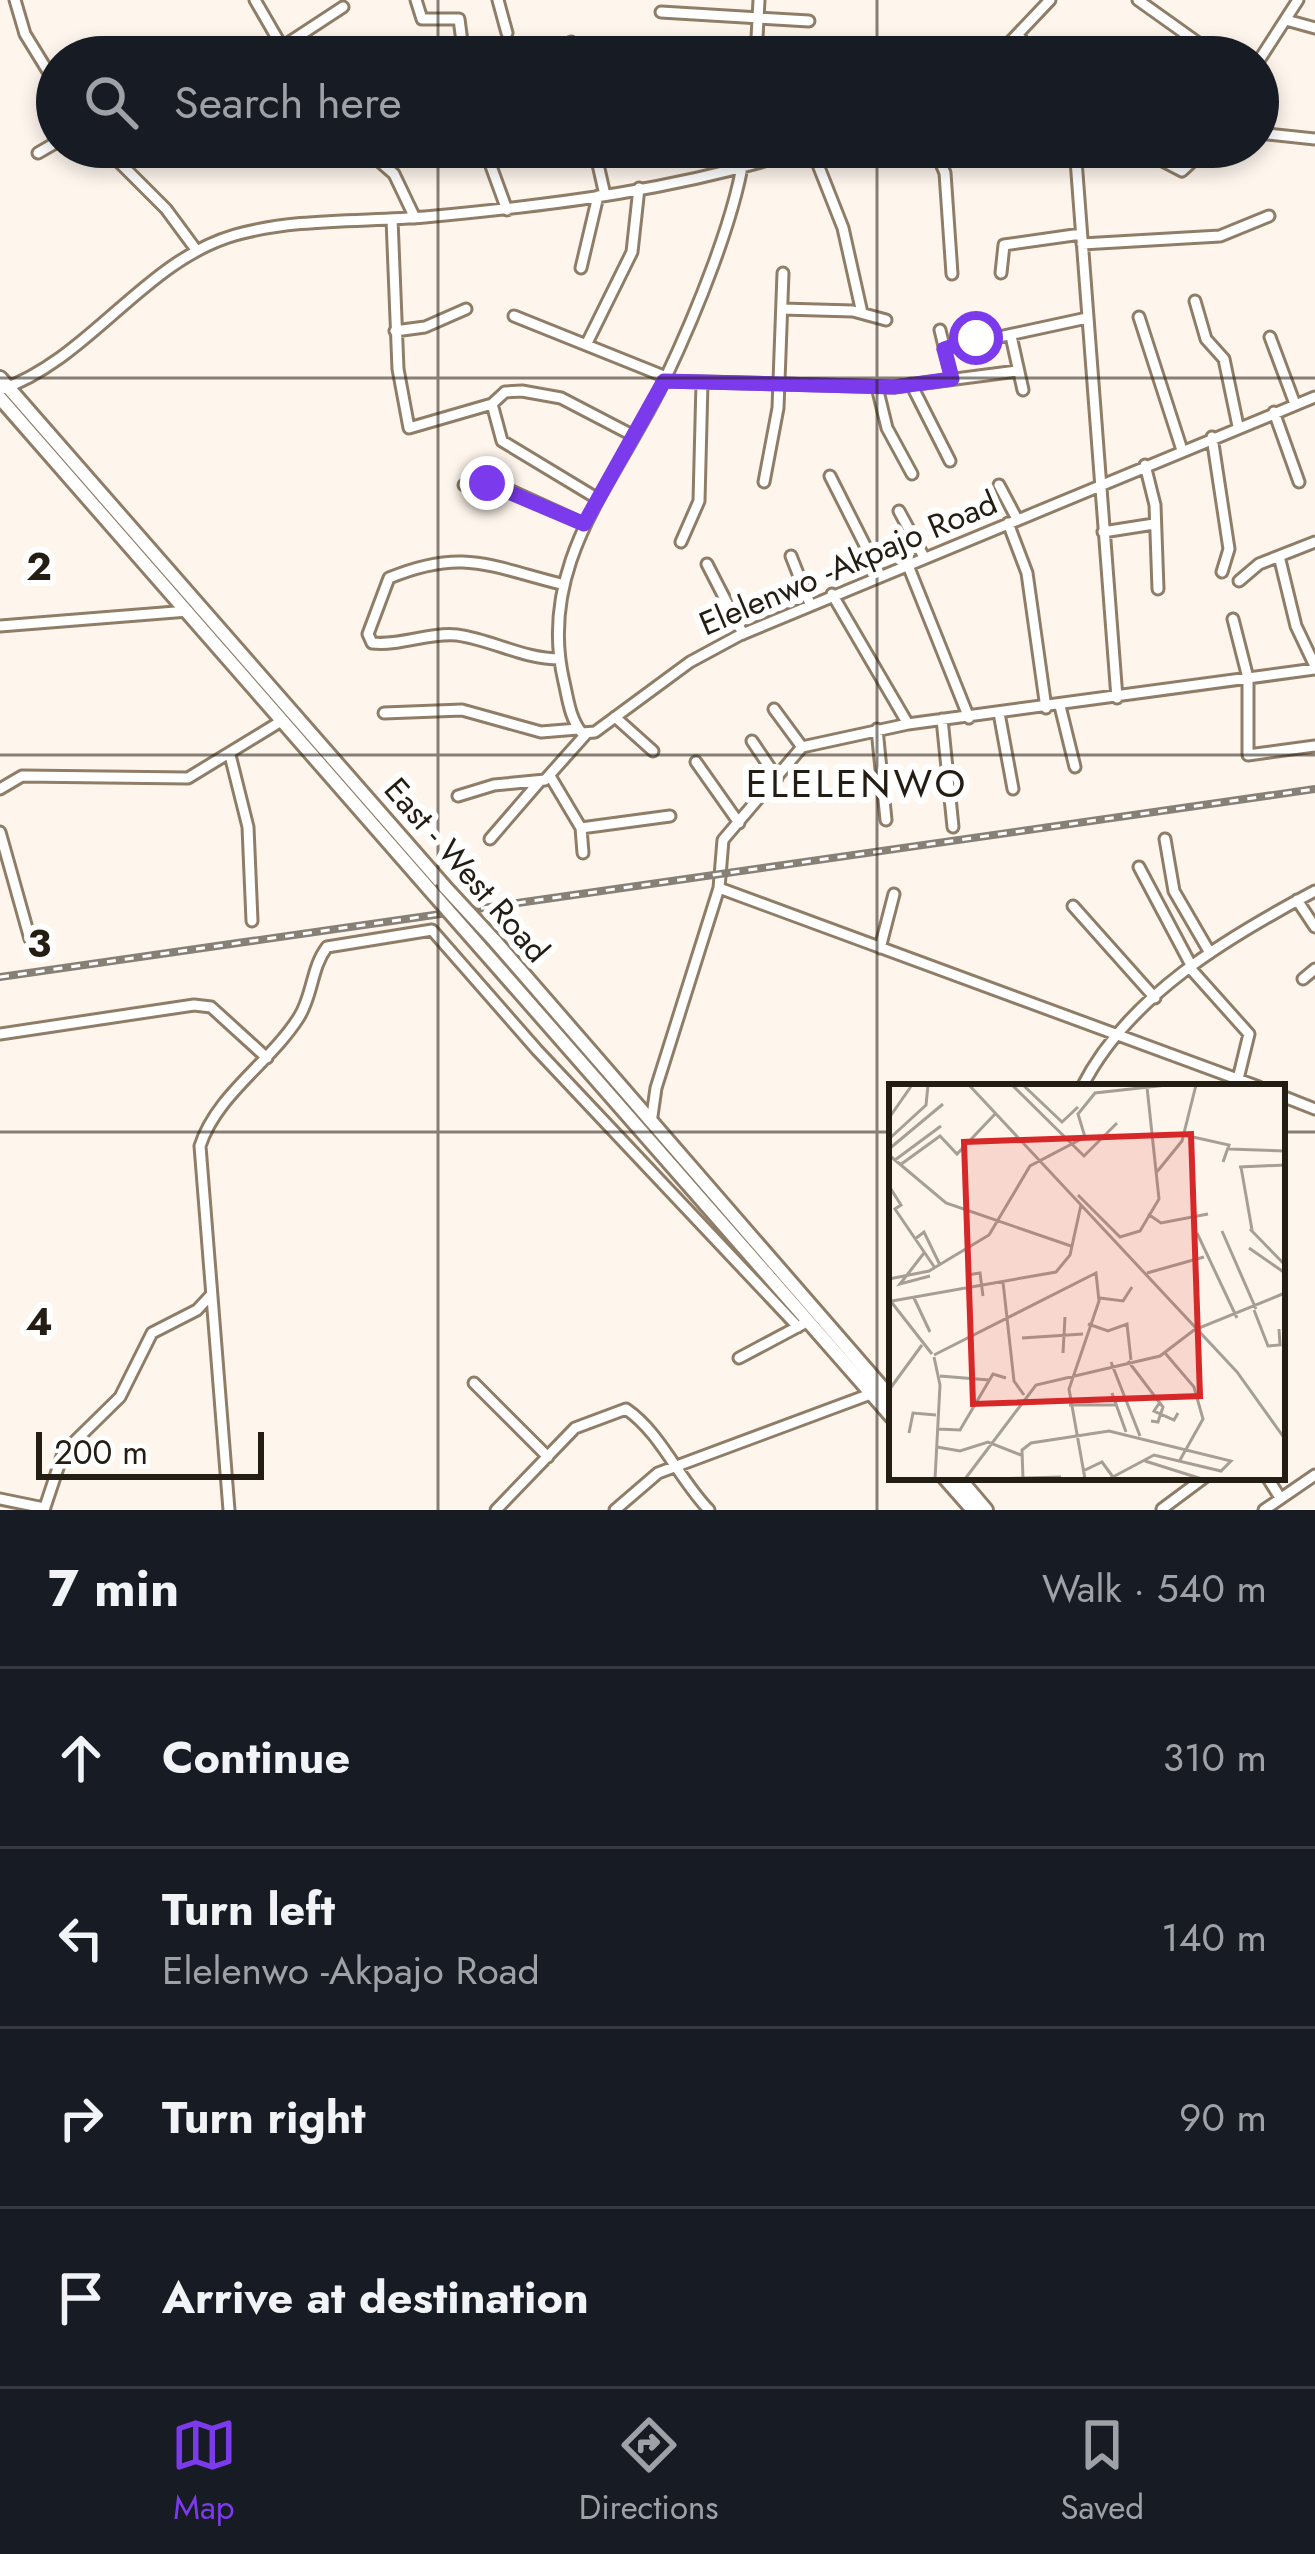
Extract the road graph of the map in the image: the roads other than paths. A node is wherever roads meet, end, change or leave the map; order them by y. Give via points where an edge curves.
1 (15, 0) edge
2 (255, 0) edge
3 (416, 0) edge
4 (498, 0) edge
5 (759, 0) edge
6 (1050, 0) edge
7 (1138, 0) edge
8 (1296, 1) edge
9 (343, 7) dead end
10 (661, 12) dead end
11 (1286, 20) junction
12 (809, 21) dead end
13 (758, 22) junction
14 (1315, 28) edge
15 (508, 33) dead end
16 (276, 36) edge
17 (306, 36) edge
18 (461, 36) edge
19 (757, 36) edge
20 (1019, 36) edge
21 (1189, 36) edge
22 (1275, 36) edge
23 (36, 52) edge
24 (1279, 136) edge
25 (1315, 139) edge
26 (125, 168) edge
27 (387, 168) edge
28 (492, 168) edge
29 (597, 168) edge
30 (737, 168) edge
31 (742, 168) edge
32 (819, 168) edge
33 (943, 168) edge
34 (1077, 168) edge
35 (640, 188) junction
36 (601, 195) junction
37 (507, 209) junction
38 (1269, 216) dead end
39 (415, 218) junction
40 (392, 219) junction
41 (1082, 239) junction
42 (197, 251) junction
43 (581, 268) dead end
44 (1000, 273) dead end
45 (783, 274) dead end
46 (952, 274) dead end
47 (1195, 302) dead end
48 (466, 309) dead end
49 (782, 309) junction
50 (862, 313) junction
51 (514, 316) dead end
52 (1138, 317) dead end
53 (1087, 318) junction
54 (886, 320) dead end
55 (940, 330) dead end
56 (395, 331) junction
57 (1011, 336) junction
58 (1270, 337) dead end
59 (587, 343) junction
60 (944, 349) junction
61 (1017, 371) junction
62 (665, 379) junction
63 (952, 379) junction
64 (702, 383) junction
65 (911, 384) junction
66 (778, 385) junction
67 (877, 387) junction
68 (2, 388) edge
69 (1023, 391) dead end
70 (1312, 398) edge
71 (492, 404) junction
72 (1295, 404) junction
73 (1274, 412) junction
74 (1315, 412) edge
75 (1238, 426) junction
76 (634, 436) junction
77 (1212, 437) junction
78 (1182, 450) junction
79 (950, 461) dead end
80 (1145, 465) junction
81 (912, 473) dead end
82 (830, 476) dead end
83 (764, 482) dead end
84 (1299, 482) dead end
85 (464, 485) dead end
86 (999, 485) dead end
87 (1097, 485) junction
88 (598, 499) junction
89 (899, 511) dead end
90 (1012, 521) junction
91 (584, 524) junction
92 (1154, 524) junction
93 (1103, 532) junction
94 (681, 542) dead end
95 (1315, 542) edge
96 (791, 556) dead end
97 (1279, 556) junction
98 (924, 557) junction
99 (908, 563) junction
100 (706, 565) dead end
101 (1222, 572) dead end
102 (880, 574) junction
103 (1240, 581) dead end
104 (562, 584) junction
105 (1158, 590) dead end
106 (832, 594) junction
107 (810, 604) junction
108 (188, 610) junction
109 (1233, 619) dead end
110 (0, 626) edge
111 (743, 634) junction
112 (560, 658) junction
113 (1315, 667) edge
114 (1248, 678) junction
115 (1117, 698) junction
116 (1060, 706) junction
117 (1046, 708) junction
118 (774, 710) dead end
119 (384, 713) dead end
120 (999, 713) junction
121 (615, 717) junction
122 (969, 718) junction
123 (942, 719) junction
124 (283, 720) junction
125 (908, 724) junction
126 (877, 729) junction
127 (582, 732) junction
128 (752, 741) dead end
129 (1315, 746) edge
130 (802, 747) junction
131 (653, 751) dead end
132 (230, 755) junction
133 (697, 762) dead end
134 (1076, 767) dead end
135 (777, 778) junction
136 (545, 779) junction
137 (0, 789) edge
138 (1012, 789) dead end
139 (458, 796) dead end
140 (670, 815) dead end
141 (886, 820) dead end
142 (739, 824) junction
143 (953, 827) dead end
144 (581, 829) junction
145 (0, 832) edge
146 (490, 839) dead end
147 (1165, 839) dead end
148 (583, 853) dead end
149 (1139, 867) dead end
150 (437, 888) junction
151 (719, 888) junction
152 (1315, 891) edge
153 (894, 894) dead end
154 (1297, 900) junction
155 (1073, 906) dead end
156 (252, 921) dead end
157 (1315, 927) edge
158 (30, 939) dead end
159 (487, 943) junction
160 (880, 948) junction
161 (1210, 953) junction
162 (1191, 967) junction
163 (1315, 970) edge
164 (1303, 979) dead end
165 (1155, 998) junction
166 (0, 1034) edge
167 (1116, 1034) junction
168 (267, 1058) junction
169 (1238, 1079) junction
170 (1084, 1084) edge
171 (1251, 1084) edge
172 (656, 1088) junction
173 (1285, 1097) edge
174 (633, 1101) junction
175 (1315, 1109) edge
176 (651, 1124) junction
177 (724, 1233) junction
178 (210, 1296) junction
179 (804, 1324) junction
180 (739, 1358) dead end
181 (474, 1383) dead end
182 (886, 1393) edge
183 (548, 1457) junction
184 (672, 1468) junction
185 (1310, 1477) edge
186 (947, 1480) edge
187 (961, 1480) edge
188 (1200, 1480) edge
189 (1269, 1480) edge
190 (1315, 1493) edge
191 (1279, 1496) junction
192 (0, 1499) edge
193 (1162, 1508) edge
194 (44, 1509) edge
195 (230, 1510) edge
196 (496, 1510) edge
197 (616, 1510) edge
198 (709, 1510) edge
199 (973, 1510) edge
200 (986, 1510) edge
201 (1264, 1510) edge

1 - 23 street
2 - 16 street
3 - 18 street via 422,19 459,19
4 - 15 street
5 - 13 street
6 - 20 street
7 - 21 street
8 - 11 street
9 - 17 street
10 - 13 street
11 - 14 street
11 - 22 street
12 - 13 street
13 - 19 street
24 - 25 street
26 - 42 street
27 - 39 street
28 - 37 street
29 - 36 street
30 - 35 street
31 - 62 street
32 - 50 street via 843,228
33 - 46 street
34 - 41 street
35 - 36 street
35 - 59 street via 632,252
36 - 37 street
36 - 43 street
37 - 39 street
38 - 41 street via 1220,236
39 - 40 street
40 - 42 street via 262,229
40 - 56 street
41 - 44 street via 1004,245
41 - 53 street
42 - 68 street
45 - 49 street
47 - 75 street via 1206,339 1224,359
48 - 56 street
49 - 50 street
49 - 66 street
50 - 54 street
51 - 59 street
52 - 78 street
53 - 57 street
53 - 87 street
55 - 60 street
56 - 71 street via 409,428
57 - 60 street
57 - 61 street
58 - 72 street
59 - 62 street
60 - 63 street
61 - 63 street
61 - 69 street
62 - 64 street
62 - 76 street
63 - 65 street
64 - 66 street
64 - 94 street via 699,500
65 - 67 street
65 - 79 street
66 - 67 street
66 - 83 street
67 - 81 street via 886,428
68 - 108 main road, East - West Road
68 - 150 main road, East - West Road
70 - 72 street, Elelenwo -Akpajo Road
70 - 74 street
71 - 76 street via 506,392 542,393
71 - 88 street via 502,441
72 - 73 street, Elelenwo -Akpajo Road
73 - 75 street, Elelenwo -Akpajo Road
73 - 84 street
75 - 77 street, Elelenwo -Akpajo Road
76 - 88 street
77 - 78 street, Elelenwo -Akpajo Road
77 - 101 street via 1229,549
78 - 80 street, Elelenwo -Akpajo Road
80 - 87 street, Elelenwo -Akpajo Road
80 - 92 street
82 - 102 street
85 - 91 street via 497,485
86 - 90 street
87 - 90 street, Elelenwo -Akpajo Road
87 - 93 street
88 - 91 street
89 - 98 street
90 - 98 street, Elelenwo -Akpajo Road
90 - 117 street
91 - 104 street
92 - 93 street
92 - 105 street
93 - 115 street
95 - 97 street
96 - 107 street
97 - 103 street
97 - 113 street
98 - 99 street, Elelenwo -Akpajo Road
99 - 102 street, Elelenwo -Akpajo Road
99 - 122 street
100 - 111 street
102 - 106 street, Elelenwo -Akpajo Road
104 - 112 street
104 - 112 street via 459,558 428,562 389,578 368,634 372,643 393,645 459,636
106 - 107 street, Elelenwo -Akpajo Road
106 - 125 street
107 - 111 street, Elelenwo -Akpajo Road
108 - 110 street
108 - 124 main road, East - West Road
109 - 114 street
111 - 121 street, Elelenwo -Akpajo Road
112 - 127 street
113 - 114 street
114 - 115 street
114 - 129 street via 1248,754
115 - 116 street
116 - 117 street
116 - 134 street
117 - 120 street
118 - 130 street
119 - 127 street via 462,710 542,732
120 - 122 street
120 - 138 street
121 - 127 street, Elelenwo -Akpajo Road
121 - 131 street
122 - 123 street
123 - 125 street
123 - 143 street
124 - 132 street
124 - 150 main road, East - West Road
125 - 126 street
126 - 130 street
126 - 141 street
127 - 136 street, Elelenwo -Akpajo Road
128 - 135 street
130 - 135 street
132 - 137 street via 188,778 22,776
132 - 156 street via 248,827
133 - 142 street
135 - 142 street
136 - 139 street
136 - 144 street
136 - 146 street, Elelenwo -Akpajo Road
140 - 144 street
142 - 151 street via 721,847
144 - 148 street
145 - 158 street
147 - 161 street via 1174,892
149 - 162 street
150 - 159 main road, East - West Road, bridge
151 - 160 street
151 - 172 street
152 - 154 street
153 - 160 street
154 - 157 street
154 - 161 street
155 - 165 street
159 - 174 main road, East - West Road
159 - 177 main road, East - West Road
160 - 167 street
161 - 162 street
162 - 165 street
162 - 169 street via 1250,1034
163 - 164 street
165 - 167 street
166 - 168 street via 194,1005 211,1007
167 - 169 street
167 - 170 street
168 - 177 street via 302,1013 327,947 432,930 537,1050
168 - 178 street via 218,1111 200,1146
169 - 171 street
172 - 174 street
172 - 176 street
173 - 175 street
174 - 176 main road, East - West Road
176 - 182 main road, East - West Road
177 - 179 main road, East - West Road
178 - 194 street via 152,1333 120,1397 63,1454
178 - 195 street
179 - 180 street
179 - 182 main road, East - West Road
181 - 183 street
182 - 184 street
183 - 184 street via 588,1420 626,1409 657,1438
183 - 196 street
184 - 197 street
184 - 198 street
185 - 190 street
185 - 191 street
186 - 199 main road
187 - 200 main road
188 - 193 street
189 - 191 street
191 - 201 street
192 - 194 street

